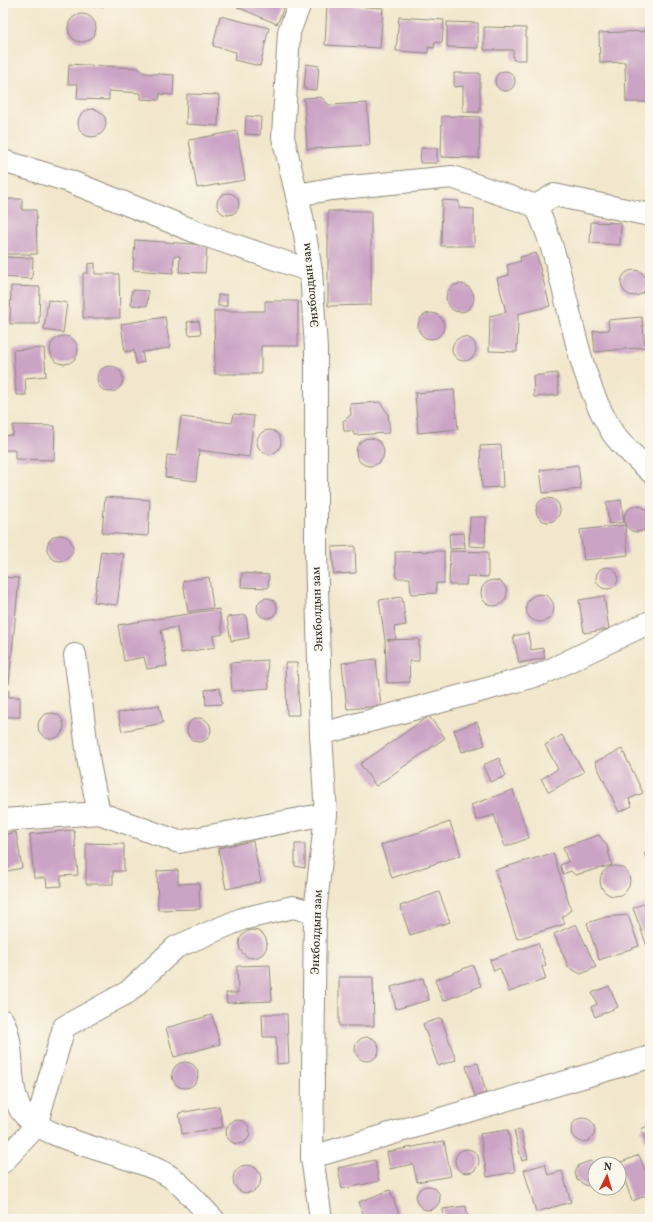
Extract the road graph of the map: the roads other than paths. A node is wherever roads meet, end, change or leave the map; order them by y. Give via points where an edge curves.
1 (300, 3) edge
2 (3, 161) edge
3 (297, 195) junction
4 (536, 206) junction
5 (650, 215) edge
6 (311, 271) junction
7 (650, 471) edge
8 (650, 622) edge
9 (75, 655) dead end
10 (321, 734) junction
11 (99, 813) junction
12 (326, 814) junction
13 (3, 820) edge
14 (315, 913) junction
15 (3, 1021) edge
16 (650, 1057) edge
17 (36, 1126) junction
18 (312, 1157) junction
19 (3, 1162) edge
20 (213, 1219) edge
21 (321, 1219) edge

1 - 3 street, Энхболдын зам via 289,32 282,137
2 - 6 street via 69,181 204,235
3 - 4 street via 331,189 452,177
3 - 6 street, Энхболдын зам
4 - 5 street via 554,195
4 - 7 street via 557,260 589,382 612,433
6 - 10 street, Энхболдын зам via 316,349 316,551
8 - 10 street via 542,674
9 - 11 street via 89,764
10 - 12 street, Энхболдын зам
11 - 12 street via 179,842
11 - 13 street
12 - 14 street, Энхболдын зам
14 - 17 street via 293,907 242,919 176,947 128,992 64,1027
14 - 18 street, Энхболдын зам
15 - 17 street via 11,1049 12,1086 20,1109
16 - 18 street
17 - 19 street
17 - 20 street via 150,1167 172,1178
18 - 21 street, Энхболдын зам

